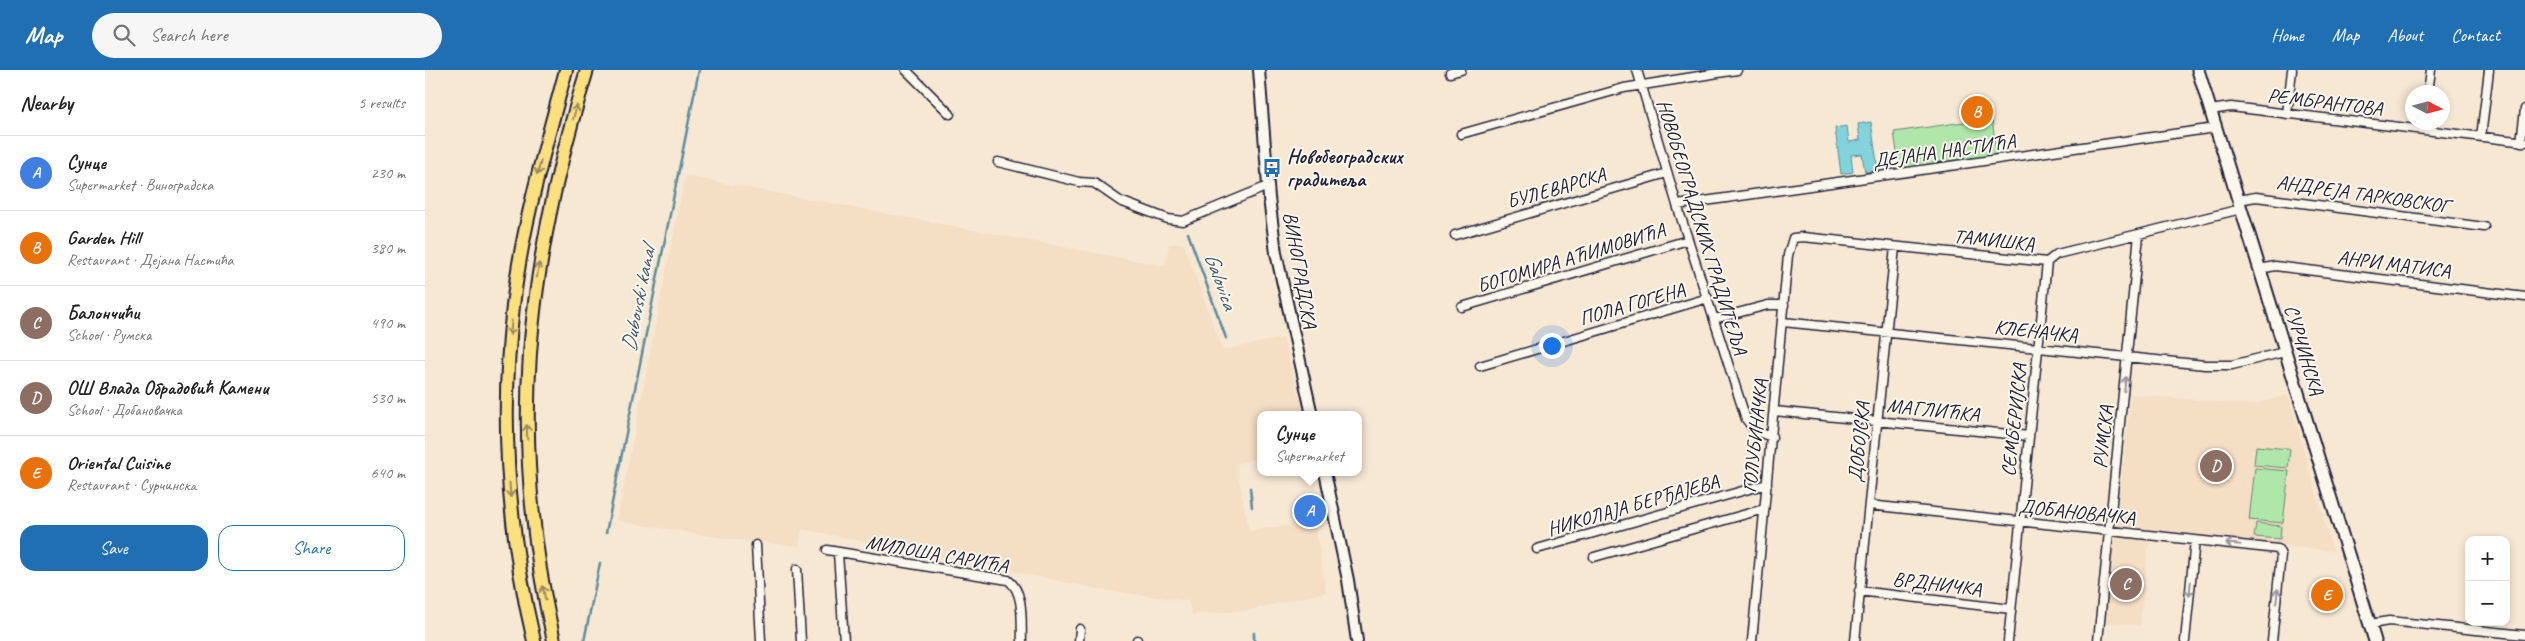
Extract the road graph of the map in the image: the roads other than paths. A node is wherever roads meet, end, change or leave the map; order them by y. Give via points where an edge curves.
1 (566, 70) edge
2 (587, 70) edge
3 (906, 70) edge
4 (1259, 70) edge
5 (1461, 70) edge
6 (1637, 70) edge
7 (1737, 70) edge
8 (2197, 70) edge
9 (2292, 70) edge
10 (2431, 70) edge
11 (2489, 70) edge
12 (1450, 73) dead end
13 (1641, 85) junction
14 (2429, 85) edge
15 (2209, 110) junction
16 (2525, 110) edge
17 (950, 114) dead end
18 (2287, 114) junction
19 (2405, 124) edge
20 (2215, 128) junction
21 (2444, 130) edge
22 (1461, 134) dead end
23 (2481, 137) junction
24 (2523, 142) edge
25 (998, 162) dead end
26 (1667, 173) junction
27 (1268, 186) junction
28 (1677, 205) junction
29 (2240, 205) junction
30 (2484, 227) dead end
31 (1455, 235) dead end
32 (2139, 235) junction
33 (1795, 237) joint
34 (1688, 240) junction
35 (1895, 247) junction
36 (2047, 262) junction
37 (2260, 269) junction
38 (2525, 297) edge
39 (1708, 298) junction
40 (1784, 305) junction
41 (1462, 308) dead end
42 (1715, 318) junction
43 (1783, 322) junction
44 (1887, 333) junction
45 (2038, 348) junction
46 (2284, 352) junction
47 (2127, 357) junction
48 (1480, 366) dead end
49 (1311, 411) edge
50 (1774, 411) junction
51 (1878, 421) junction
52 (2029, 436) junction
53 (1772, 437) junction
54 (1326, 476) edge
55 (1767, 484) junction
56 (1869, 505) junction
57 (1764, 509) junction
58 (2021, 522) junction
59 (2110, 532) junction
60 (2195, 540) junction
61 (757, 545) dead end
62 (1537, 549) dead end
63 (827, 550) dead end
64 (838, 552) junction
65 (1594, 558) dead end
66 (797, 569) dead end
67 (1859, 591) junction
68 (2011, 608) junction
69 (2369, 624) junction
70 (1079, 629) dead end
71 (2525, 635) edge
72 (2511, 638) edge
73 (534, 641) edge
74 (554, 641) edge
75 (761, 641) edge
76 (801, 641) edge
77 (843, 641) edge
78 (1022, 641) edge
79 (1079, 641) edge
80 (1357, 641) edge
81 (1752, 641) edge
82 (1855, 641) edge
83 (2008, 641) edge
84 (2098, 641) edge
85 (2185, 641) edge
86 (2272, 641) edge
87 (2375, 641) edge

1 -> 73 highway via 535,185 523,245 513,304 507,382 512,523
74 -> 2 highway via 533,522 527,446 527,376 535,292 548,216
3 - 17 street
4 - 27 street, ВИНОГРАДСКА
5 - 12 street
6 - 13 street, НОВОБЕОГРАДСКИХ ГРАДИТЕЉА
7 - 13 street
8 - 15 main road, СУРЧИНСКА
9 - 18 street
10 - 14 street
11 - 23 street
13 - 22 street
13 - 26 street, НОВОБЕОГРАДСКИХ ГРАДИТЕЉА
15 - 18 street, РЕМБРАНТОВА via 2231,107
15 - 20 main road, СУРЧИНСКА
16 - 24 street
18 - 19 street, РЕМБРАНТОВА
20 - 28 street, ДЕЈАНА НАСТИЋА
20 - 29 main road, СУРЧИНСКА
21 - 23 street, РЕМБРАНТОВА
23 - 24 street, РЕМБРАНТОВА
25 - 27 street via 1094,184 1120,201 1168,219 1183,221
26 - 28 street, НОВОБЕОГРАДСКИХ ГРАДИТЕЉА
26 - 31 street, БУЛЕВАРСКА
27 - 49 street, ВИНОГРАДСКА via 1284,294
28 - 34 street, НОВОБЕОГРАДСКИХ ГРАДИТЕЉА
29 - 30 street, АНДРЕЈА ТАРКОВСКОГ via 2256,197
29 - 32 street, ТАМИШКА
29 - 37 main road, СУРЧИНСКА
32 - 36 street, ТАМИШКА via 2057,254
32 - 47 street, РУМСКА
33 - 35 street, ТАМИШКА
33 - 40 street, ГОЛУБИНАЧКА via 1789,249
34 - 39 street, НОВОБЕОГРАДСКИХ ГРАДИТЕЉА
34 - 41 street, БОГОМИРА АЋИМОВИЋА
35 - 36 street, ТАМИШКА
35 - 44 street, ДОБОЈСКА
36 - 45 street, СЕМБЕРИЈСКА
37 - 38 street, АНРИ МАТИСА via 2284,266
37 - 46 main road, СУРЧИНСКА
39 - 42 street, НОВОБЕОГРАДСКИХ ГРАДИТЕЉА
39 - 48 street, ПОЛА ГОГЕНА
40 - 42 street via 1768,305
40 - 43 street, ГОЛУБИНАЧКА
42 - 53 street, НОВОБЕОГРАДСКИХ ГРАДИТЕЉА via 1747,423 1755,431
43 - 44 street, КЛЕНАЧКА
43 - 50 street, ГОЛУБИНАЧКА
44 - 45 street, КЛЕНАЧКА
44 - 51 street, ДОБОЈСКА
45 - 47 street, КЛЕНАЧКА
45 - 52 street, СЕМБЕРИЈСКА
46 - 47 street, КЛЕНАЧКА via 2223,365
46 - 69 main road, СУРЧИНСКА
59 -> 47 street, РУМСКА
50 - 51 street, МАГЛИЋКА
50 - 53 street, ГОЛУБИНАЧКА
51 - 52 street, МАГЛИЋКА
51 - 56 street, ДОБОЈСКА
52 - 58 street, СЕМБЕРИЈСКА
53 - 55 street, ГОЛУБИНАЧКА
54 - 80 street
55 - 57 street, ГОЛУБИНАЧКА
55 - 62 street, НИКОЛАЈА БЕРЂАЈЕВА
56 - 58 street, ДОБАНОВАЧКА
56 - 67 street, ДОБОЈСКА
57 - 65 street
57 - 81 street, ГОЛУБИНАЧКА
58 - 59 street, ДОБАНОВАЧКА
58 - 68 street, СЕМБЕРИЈСКА
59 - 60 street, ДОБАНОВАЧКА
59 - 84 street, РУМСКА
60 -> 85 street
86 -> 60 street, ДОБАНОВАЧКА via 2281,551
61 - 75 street
63 - 64 street, МИЛОША САРИЋА
64 - 77 street
64 - 78 street, МИЛОША САРИЋА via 1008,580 1016,586 1019,595
66 - 76 street
67 - 68 street, ВРДНИЧКА
67 - 82 street, ДОБОЈСКА
68 - 83 street, СЕМБЕРИЈСКА
69 - 72 street via 2389,621
69 - 87 main road, СУРЧИНСКА
70 - 79 street
71 - 72 street

